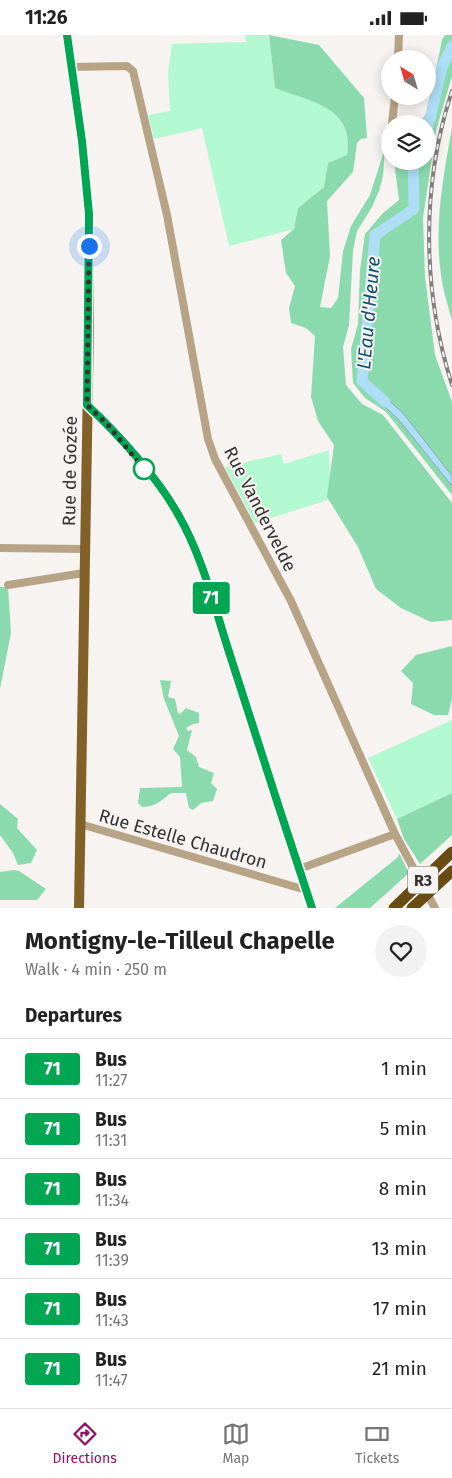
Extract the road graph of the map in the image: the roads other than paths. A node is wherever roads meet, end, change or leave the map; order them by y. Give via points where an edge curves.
1 (67, 35) edge
2 (399, 35) edge
3 (398, 50) edge
4 (71, 67) junction
5 (87, 405) junction
6 (0, 548) edge
7 (84, 549) junction
8 (84, 573) junction
9 (8, 585) dead end
10 (80, 824) junction
11 (395, 834) junction
12 (452, 852) edge
13 (298, 869) junction
14 (452, 871) edge
15 (306, 891) junction
16 (79, 908) edge
17 (312, 908) edge
18 (394, 908) edge
19 (412, 908) edge
20 (435, 908) edge

1 - 4 main road, Rue de Gozée
2 - 3 street
4 - 5 main road, Rue de Gozée via 89,214
4 - 11 street, Rue Vandervelde via 127,66 133,71 167,215 215,459 291,601
5 - 7 main road, Rue de Gozée
5 - 13 street via 108,425 165,494 186,528 212,598
6 - 7 street
7 - 8 main road, Rue de Gozée
8 - 9 street
8 - 10 main road, Rue de Gozée
10 - 15 street, Rue Estelle Chaudron
10 - 16 main road, Rue de Gozée
11 - 13 street
11 - 20 street, Rue Vandervelde
12 - 18 highway, R3
13 - 15 street
14 - 19 highway, R3
15 - 17 street

